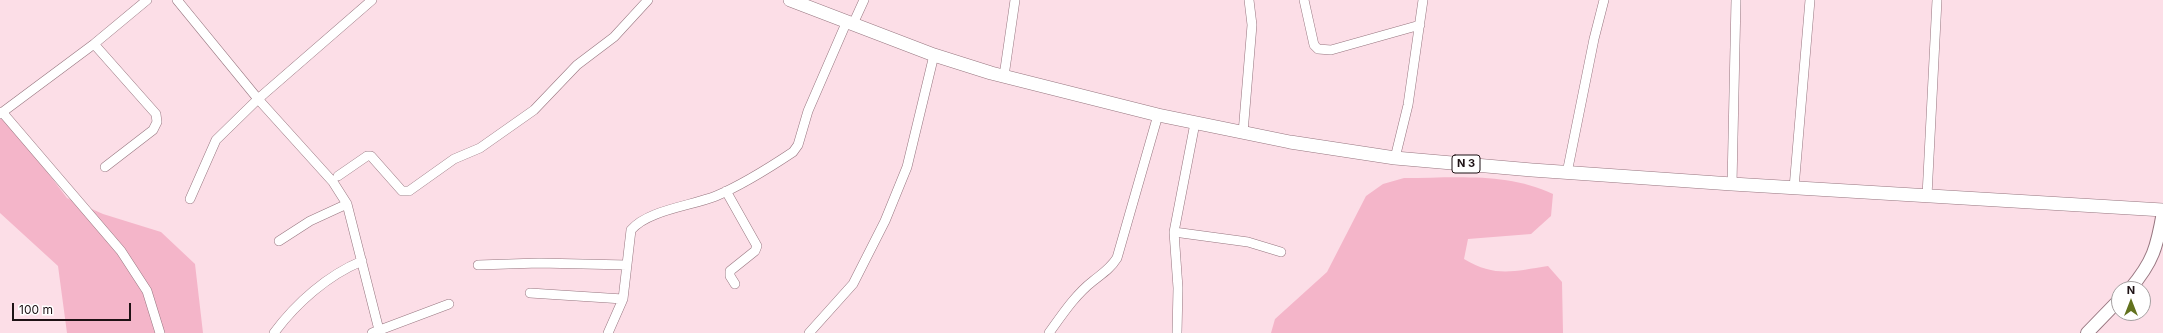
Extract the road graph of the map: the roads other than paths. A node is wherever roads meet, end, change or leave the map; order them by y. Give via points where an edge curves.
1 (147, 0) edge
2 (177, 0) edge
3 (372, 0) edge
4 (648, 0) edge
5 (790, 0) edge
6 (864, 0) edge
7 (1015, 0) edge
8 (1249, 0) edge
9 (1304, 0) edge
10 (1423, 0) edge
11 (1604, 0) edge
12 (1736, 0) edge
13 (1810, 0) edge
14 (1937, 0) edge
15 (850, 23) junction
16 (1420, 25) junction
17 (94, 44) junction
18 (934, 55) junction
19 (1004, 76) junction
20 (258, 99) junction
21 (1, 113) edge
22 (1158, 115) junction
23 (1195, 123) junction
24 (1243, 133) junction
25 (1395, 158) junction
26 (106, 168) dead end
27 (1567, 173) junction
28 (338, 176) dead end
29 (1732, 184) junction
30 (1794, 188) junction
31 (726, 191) junction
32 (1927, 196) junction
33 (190, 199) dead end
34 (347, 204) junction
35 (2163, 211) edge
36 (1174, 232) junction
37 (279, 241) dead end
38 (1281, 252) dead end
39 (362, 261) junction
40 (478, 265) dead end
41 (627, 265) junction
42 (2137, 281) edge
43 (735, 284) dead end
44 (530, 293) dead end
45 (623, 298) junction
46 (449, 304) dead end
47 (2111, 308) edge
48 (375, 331) edge
49 (160, 333) edge
50 (274, 333) edge
51 (608, 333) edge
52 (809, 333) edge
53 (1049, 333) edge
54 (1177, 333) edge
55 (2087, 333) edge

1 - 17 street
2 - 20 street
3 - 20 street
4 - 28 street via 614,37 577,65 534,110 480,148 454,159 409,191 402,191 371,156 367,156
5 - 15 highway, N 3
6 - 15 street
7 - 19 street
8 - 24 street via 1252,25
9 - 16 street via 1314,46 1323,50
10 - 16 street
11 - 27 street
12 - 29 street
13 - 30 street
14 - 32 street
15 - 18 highway, N 3
15 - 31 street via 808,111 798,145 784,158
16 - 25 street via 1408,106
17 - 21 street
17 - 26 street via 156,114 157,122 152,130
18 - 19 highway, N 3
18 - 52 street via 907,168 884,221 853,284
19 - 22 highway, N 3
20 - 33 street via 216,140
20 - 34 street via 333,182
21 - 49 street via 121,251 147,290
22 - 23 highway, N 3
22 - 53 street via 1117,258 1105,274 1093,281 1064,312
23 - 24 highway, N 3
23 - 36 street
24 - 25 highway, N 3
25 - 27 highway, N 3
27 - 29 highway, N 3
29 - 30 highway, N 3
30 - 32 highway, N 3
31 - 41 street via 635,224 630,230
31 - 43 street via 757,246 755,251 730,272
32 - 35 highway, N 3
34 - 37 street via 310,220
34 - 39 street
35 - 42 main road via 2152,258
36 - 38 street via 1248,242
36 - 54 street via 1178,288
39 - 48 street
39 - 50 street via 323,283
40 - 41 street
41 - 45 street
44 - 45 street
45 - 51 street
46 - 48 street
47 - 55 main road

